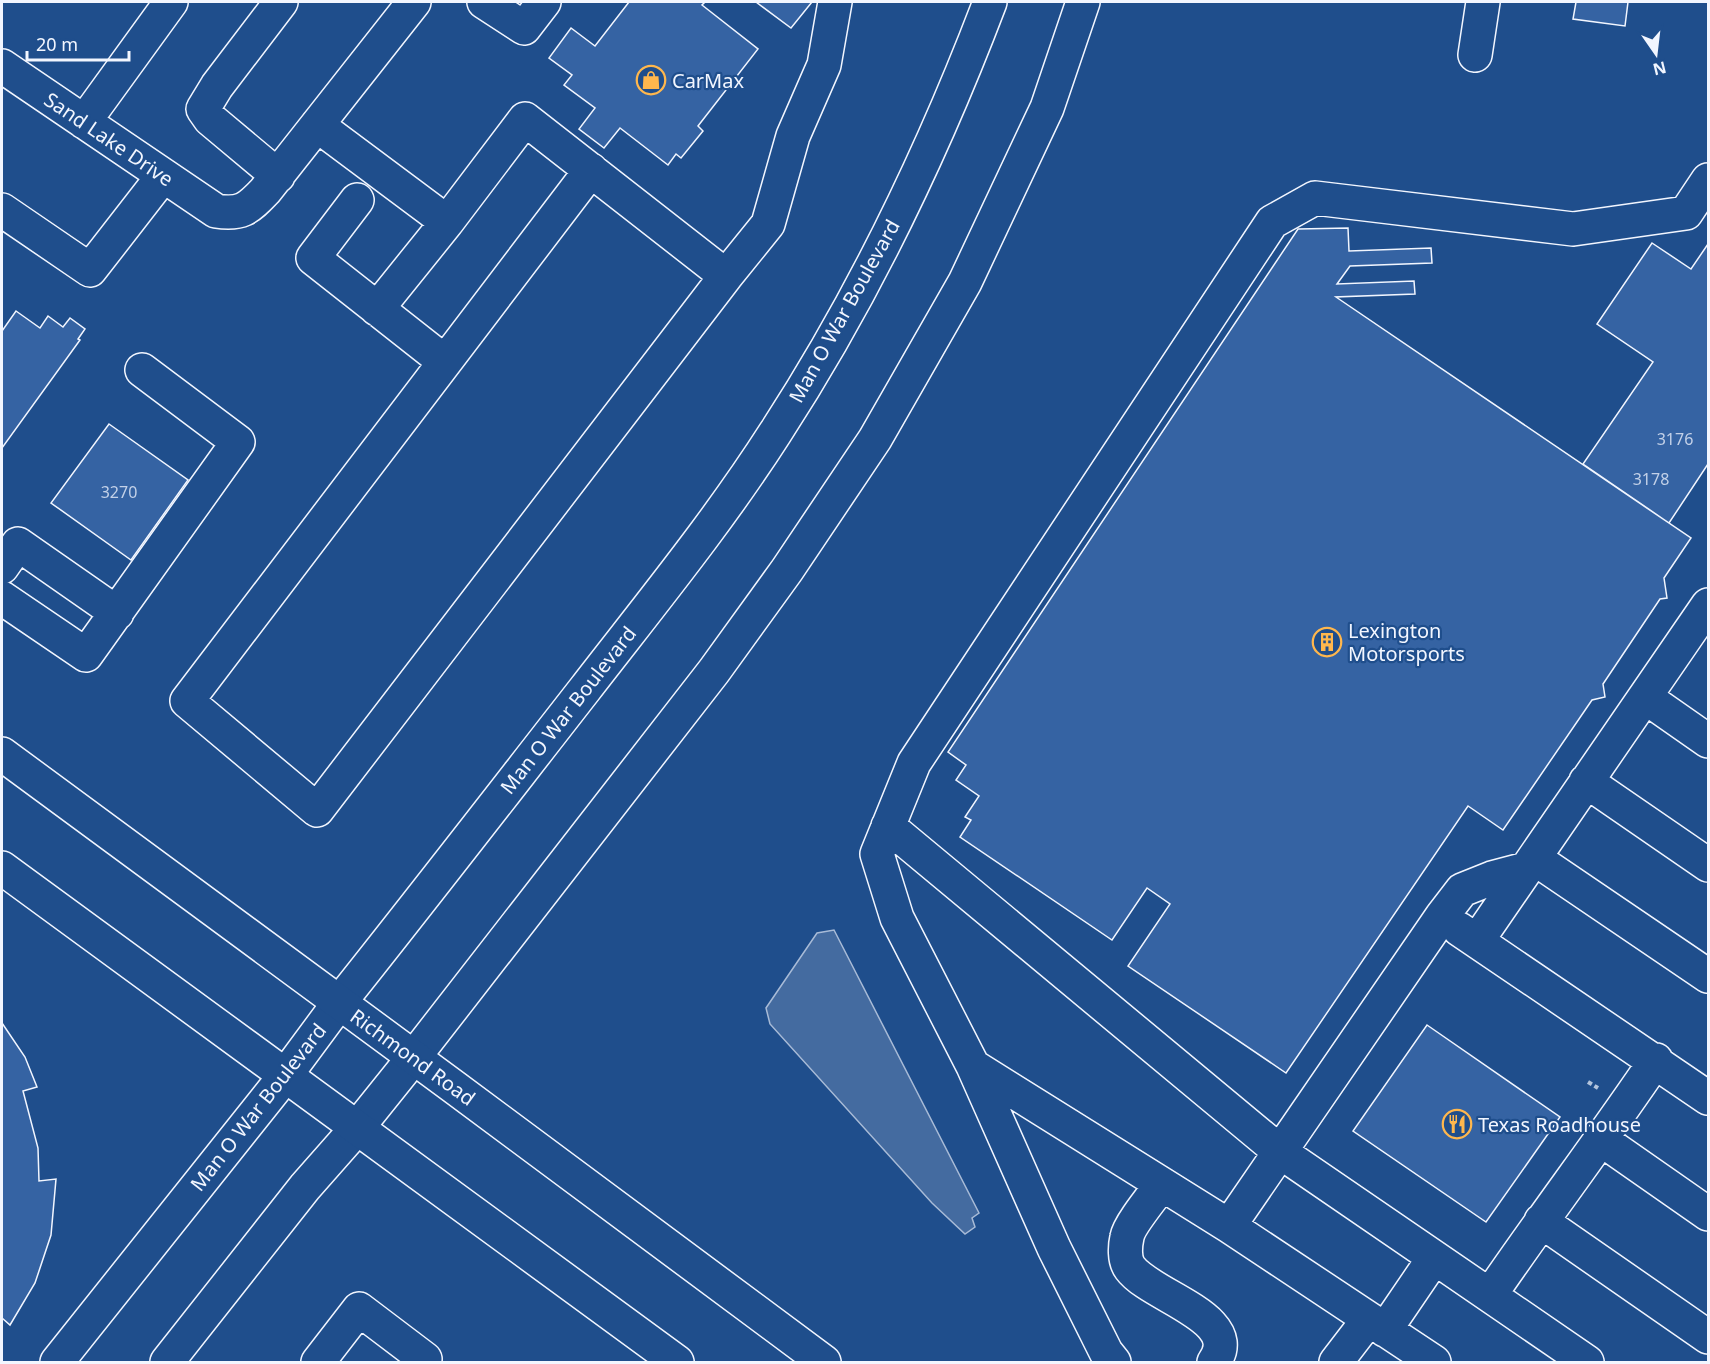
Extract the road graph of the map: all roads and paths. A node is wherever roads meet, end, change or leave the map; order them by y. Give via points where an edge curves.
1 (171, 2) edge
2 (281, 2) edge
3 (414, 2) edge
4 (484, 2) edge
5 (544, 2) edge
6 (835, 2) edge
7 (990, 2) edge
8 (1083, 2) edge
9 (1483, 2) edge
10 (1474, 55) dead end
11 (2, 66) edge
12 (84, 122) junction
13 (317, 125) junction
14 (591, 170) junction
15 (163, 176) junction
16 (278, 176) junction
17 (1708, 180) edge
18 (357, 200) dead end
19 (2, 210) edge
20 (447, 222) junction
21 (726, 276) junction
22 (377, 309) junction
23 (445, 362) junction
24 (142, 370) dead end
25 (2, 567) edge
26 (2, 598) edge
27 (117, 613) junction
28 (1705, 617) edge
29 (1645, 697) junction
30 (1708, 741) edge
31 (2, 754) edge
32 (1586, 781) junction
33 (888, 826) junction
34 (1530, 864) junction
35 (1708, 865) edge
36 (2, 868) edge
37 (1442, 916) junction
38 (1477, 941) junction
39 (1708, 976) edge
40 (339, 1003) junction
41 (414, 1057) junction
42 (1656, 1060) junction
43 (973, 1066) junction
44 (285, 1076) junction
45 (1708, 1098) edge
46 (357, 1128) junction
47 (1602, 1140) junction
48 (1279, 1151) junction
49 (1162, 1184) junction
50 (1708, 1214) edge
51 (1541, 1221) junction
52 (1229, 1226) junction
53 (1434, 1258) junction
54 (1490, 1295) junction
55 (1377, 1325) junction
56 (1708, 1337) edge
57 (57, 1362) edge
58 (167, 1362) edge
59 (318, 1362) edge
60 (422, 1362) edge
61 (677, 1362) edge
62 (824, 1362) edge
63 (1114, 1362) edge
64 (1214, 1362) edge
65 (1336, 1362) edge
66 (1434, 1362) edge
67 (1587, 1362) edge

1 - 12 main road
2 - 16 main road via 203,109
3 - 13 main road
4 - 5 main road via 524,28
6 - 21 main road via 824,65 794,136 768,224
7 - 40 main road, Man O War Boulevard via 952,97 861,290 775,433 683,563
8 - 41 main road via 1047,108 974,262 875,440 714,671
9 - 10 main road
11 - 12 main road, Sand Lake Drive
12 - 15 main road, Sand Lake Drive
13 - 16 main road
13 - 20 main road
14 - 20 main road via 525,119
14 - 21 main road
14 - 23 main road
15 - 16 main road, Sand Lake Drive via 216,212 233,214 252,205
15 - 19 main road via 90,270
17 - 33 main road via 1686,213 1573,229 1315,198 1272,222 914,763
18 - 22 main road via 313,258
20 - 22 main road
21 - 23 main road via 317,810 187,701
22 - 23 main road
24 - 27 main road via 238,442
25 - 27 main road via 18,544
26 - 27 main road via 86,655
28 - 29 main road
29 - 30 main road
29 - 32 main road
31 - 40 main road, Richmond Road
32 - 34 main road
32 - 35 main road
33 - 43 main road via 877,854 897,918
33 - 48 main road
34 - 37 main road via 1462,890
34 - 38 main road
34 - 39 main road
36 - 44 main road
37 - 38 main road
37 - 48 main road
38 - 42 main road
40 - 41 main road, Richmond Road
40 - 44 main road, Man O War Boulevard
41 - 46 main road
41 - 62 main road, Richmond Road
42 - 45 main road
42 - 47 main road
43 - 49 main road
43 - 63 main road via 1054,1248
44 - 46 main road
44 - 57 main road, Man O War Boulevard
46 - 58 main road via 305,1186
46 - 61 main road
47 - 50 main road
47 - 51 main road
48 - 52 main road
48 - 53 main road
49 - 52 main road
49 - 64 main road via 1128,1234 1125,1253 1129,1267 1145,1282 1212,1323 1220,1336 1220,1354
51 - 54 main road
51 - 56 main road
52 - 55 main road
53 - 54 main road
53 - 55 main road
54 - 67 main road
55 - 65 main road
55 - 66 main road
59 - 60 main road via 359,1309 425,1359

